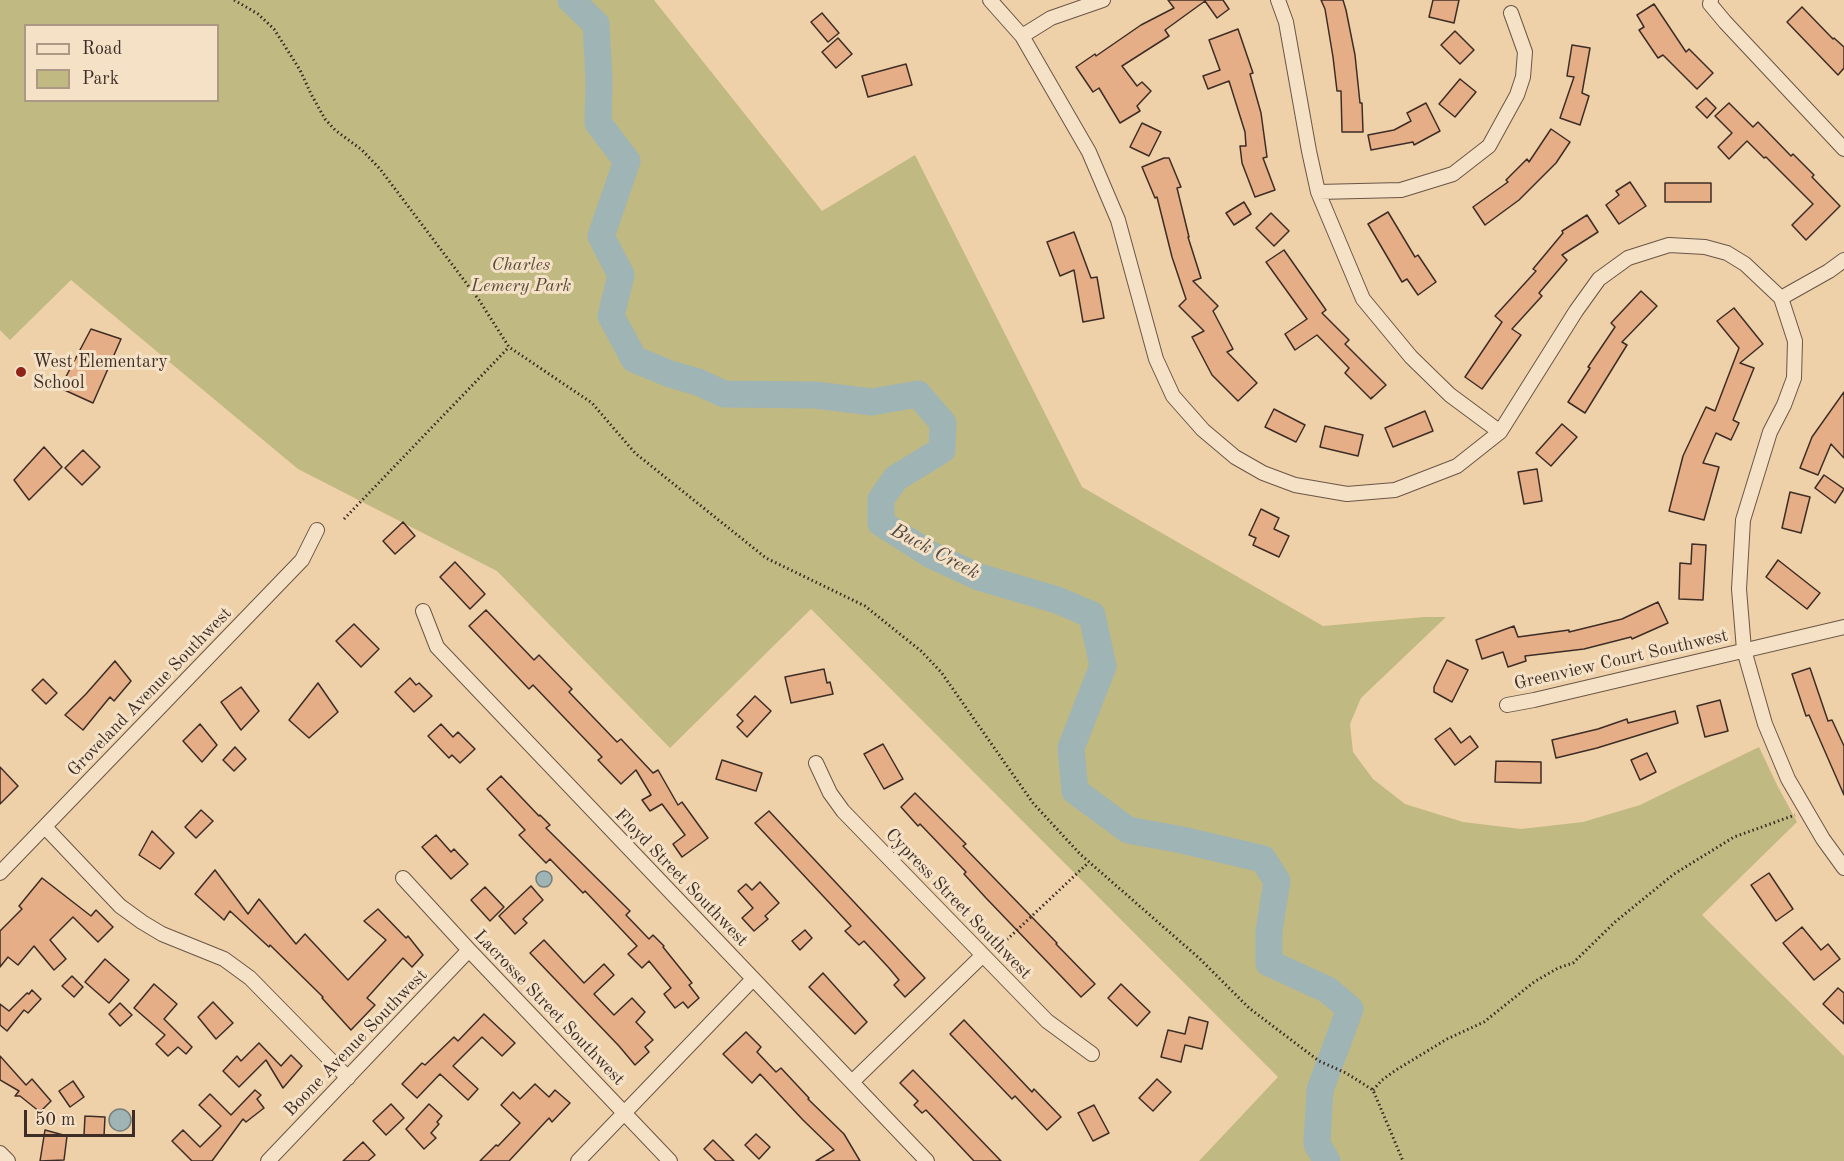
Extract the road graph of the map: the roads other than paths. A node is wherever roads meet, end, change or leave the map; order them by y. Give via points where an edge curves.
1 (990, 0) edge
2 (1103, 0) edge
3 (1278, 0) edge
4 (1711, 2) edge
5 (1511, 13) dead end
6 (1022, 36) junction
7 (1844, 149) edge
8 (1318, 192) junction
9 (1844, 260) edge
10 (1781, 298) junction
11 (1500, 432) junction
12 (317, 530) dead end
13 (423, 611) dead end
14 (1844, 627) edge
15 (1744, 650) junction
16 (1507, 705) dead end
17 (816, 763) dead end
18 (45, 827) junction
19 (1844, 868) edge
20 (0, 873) edge
21 (403, 878) dead end
22 (469, 950) junction
23 (985, 957) junction
24 (753, 980) junction
25 (1092, 1054) dead end
26 (348, 1078) junction
27 (853, 1081) junction
28 (625, 1112) junction
29 (0, 1153) edge
30 (8, 1161) edge
31 (268, 1161) edge
32 (578, 1161) edge
33 (670, 1161) edge
34 (927, 1161) edge

1 - 6 street
2 - 6 street via 1051,18
3 - 8 street via 1286,22
4 - 7 street via 1725,22
5 - 8 street via 1525,52 1523,77 1489,146 1453,174 1401,190
6 - 11 street via 1089,152 1118,220 1156,360 1173,396 1211,437 1263,473 1295,485 1347,494 1395,490 1457,466
8 - 11 street via 1363,299 1411,357 1450,395
9 - 10 street
10 - 11 street via 1745,264 1727,253 1705,247 1669,245 1628,258 1599,279 1576,310
10 - 15 street via 1795,341 1794,378 1770,432 1743,520 1739,589
12 - 18 street, Groveland Avenue Southwest via 302,560
13 - 24 street, Floyd Street Southwest via 437,647
14 - 15 street, Greenview Court Southwest
15 - 16 street, Greenview Court Southwest
15 - 19 street via 1765,724 1788,780
17 - 23 street, Cypress Street Southwest via 843,811
18 - 20 street, Groveland Avenue Southwest
18 - 26 street via 120,906 162,934 224,959 250,978
21 - 22 street, Lacrosse Street Southwest
22 - 26 street, Boone Avenue Southwest
22 - 28 street, Lacrosse Street Southwest
23 - 25 street, Cypress Street Southwest via 1047,1021
23 - 27 street
24 - 27 street, Floyd Street Southwest
24 - 28 street
26 - 31 street, Boone Avenue Southwest
27 - 34 street, Floyd Street Southwest
28 - 32 street
28 - 33 street, Lacrosse Street Southwest
29 - 30 street

